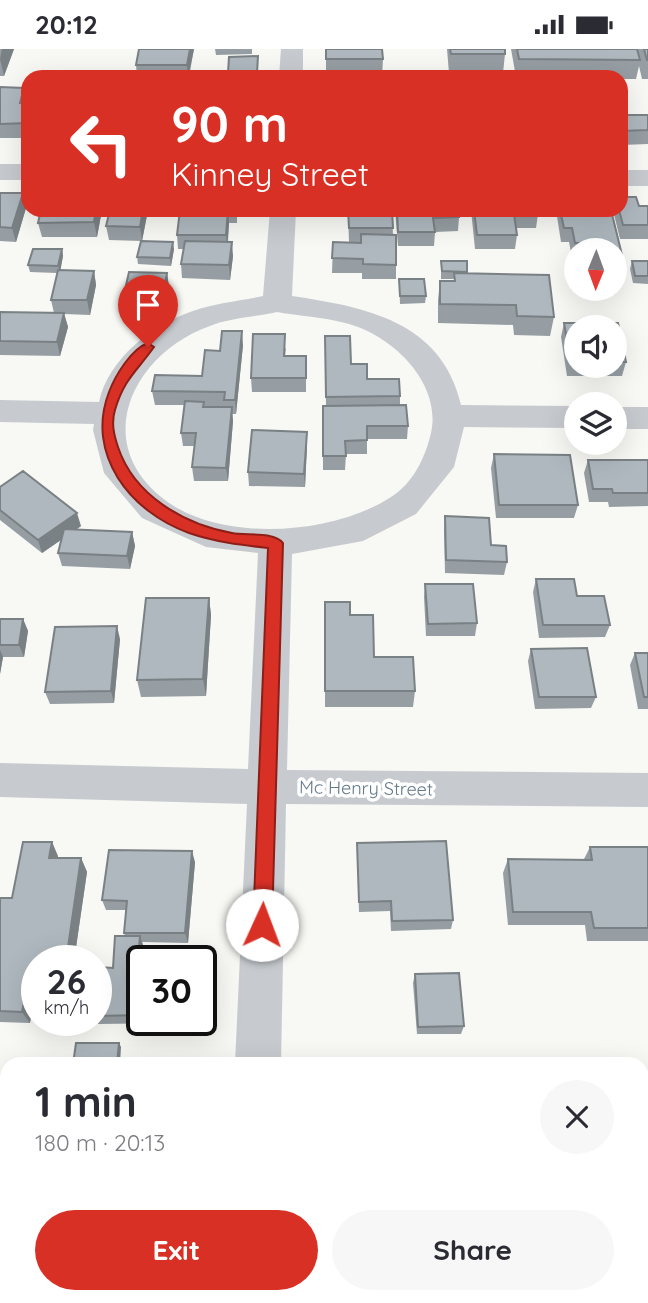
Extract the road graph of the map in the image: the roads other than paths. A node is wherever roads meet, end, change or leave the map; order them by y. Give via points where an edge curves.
1 (292, 49) edge
2 (290, 70) edge
3 (0, 172) edge
4 (21, 172) edge
5 (628, 178) edge
6 (648, 178) edge
7 (283, 217) edge
8 (277, 303) junction
9 (0, 411) edge
10 (107, 413) junction
11 (451, 416) junction
12 (564, 417) edge
13 (627, 418) edge
14 (648, 418) edge
15 (275, 543) junction
16 (0, 780) edge
17 (267, 787) junction
18 (648, 790) edge
19 (258, 1057) edge

1 - 2 street
3 - 4 street
5 - 6 street
7 - 8 street
8 - 10 street via 229,308 165,334 121,377
8 - 11 street via 328,307 364,317 396,333 435,370
9 - 10 street
10 - 15 street via 107,432 118,469 147,502 167,517 218,536
11 - 12 street
11 - 15 street via 448,445 435,473 396,509 341,534
13 - 14 street
15 - 17 street
16 - 17 street, Mc Henry Street
17 - 18 street, Mc Henry Street
17 - 19 street

